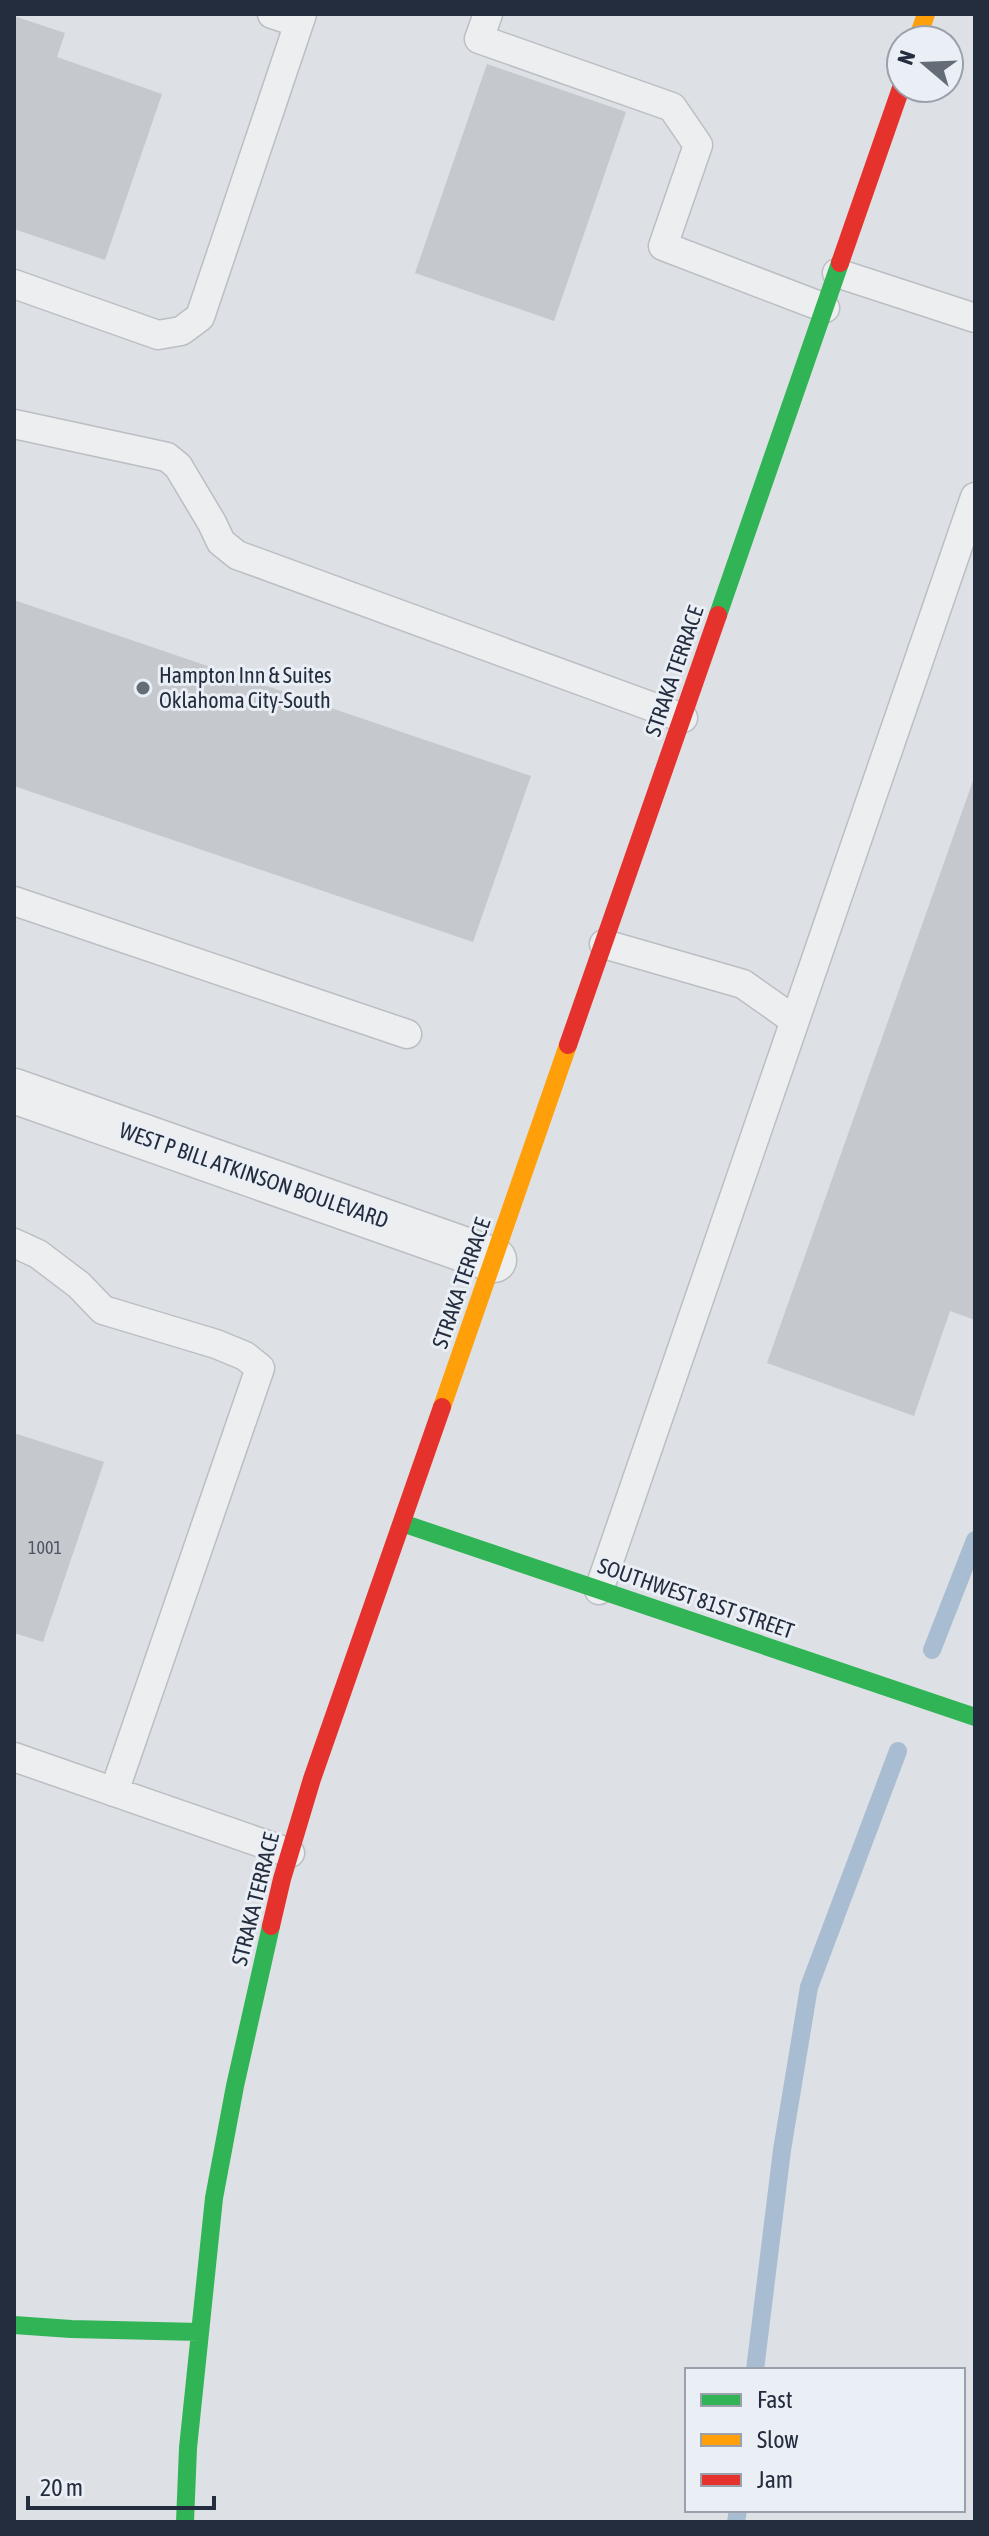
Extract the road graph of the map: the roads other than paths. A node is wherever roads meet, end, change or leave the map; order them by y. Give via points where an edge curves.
1 (272, 14) edge
2 (488, 14) edge
3 (300, 19) edge
4 (895, 104) edge
5 (837, 273) junction
6 (14, 284) edge
7 (825, 308) junction
8 (975, 318) edge
9 (14, 424) edge
10 (975, 497) edge
11 (683, 718) junction
12 (14, 901) edge
13 (604, 944) junction
14 (794, 1020) junction
15 (407, 1034) dead end
16 (14, 1091) edge
17 (14, 1243) edge
18 (494, 1260) junction
19 (402, 1523) junction
20 (599, 1590) junction
21 (975, 1717) edge
22 (14, 1757) edge
23 (114, 1792) junction
24 (290, 1853) junction
25 (14, 2325) edge
26 (200, 2332) junction
27 (185, 2522) edge

1 - 3 lane
2 - 7 lane via 479,39 672,107 698,145 663,246
3 - 6 lane via 200,317 181,331 158,335
4 - 5 street, STRAKA TERRACE
5 - 7 street, STRAKA TERRACE
5 - 8 lane
7 - 11 street, STRAKA TERRACE
9 - 11 lane via 167,457 178,466 221,542 237,555
10 - 14 lane
11 - 13 street, STRAKA TERRACE
12 - 15 lane
13 - 14 lane via 743,984
13 - 18 street, STRAKA TERRACE
14 - 20 lane
16 - 18 street, WEST P BILL ATKINSON BOULEVARD
17 - 23 lane via 69,1277 103,1310 216,1344 260,1368
18 - 19 street, STRAKA TERRACE
19 - 20 street, SOUTHWEST 81ST STREET
19 - 24 street, STRAKA TERRACE
20 - 21 street, SOUTHWEST 81ST STREET
22 - 23 lane
23 - 24 lane
24 - 26 street, STRAKA TERRACE via 219,2170
25 - 26 street
26 - 27 street, STRAKA TERRACE

